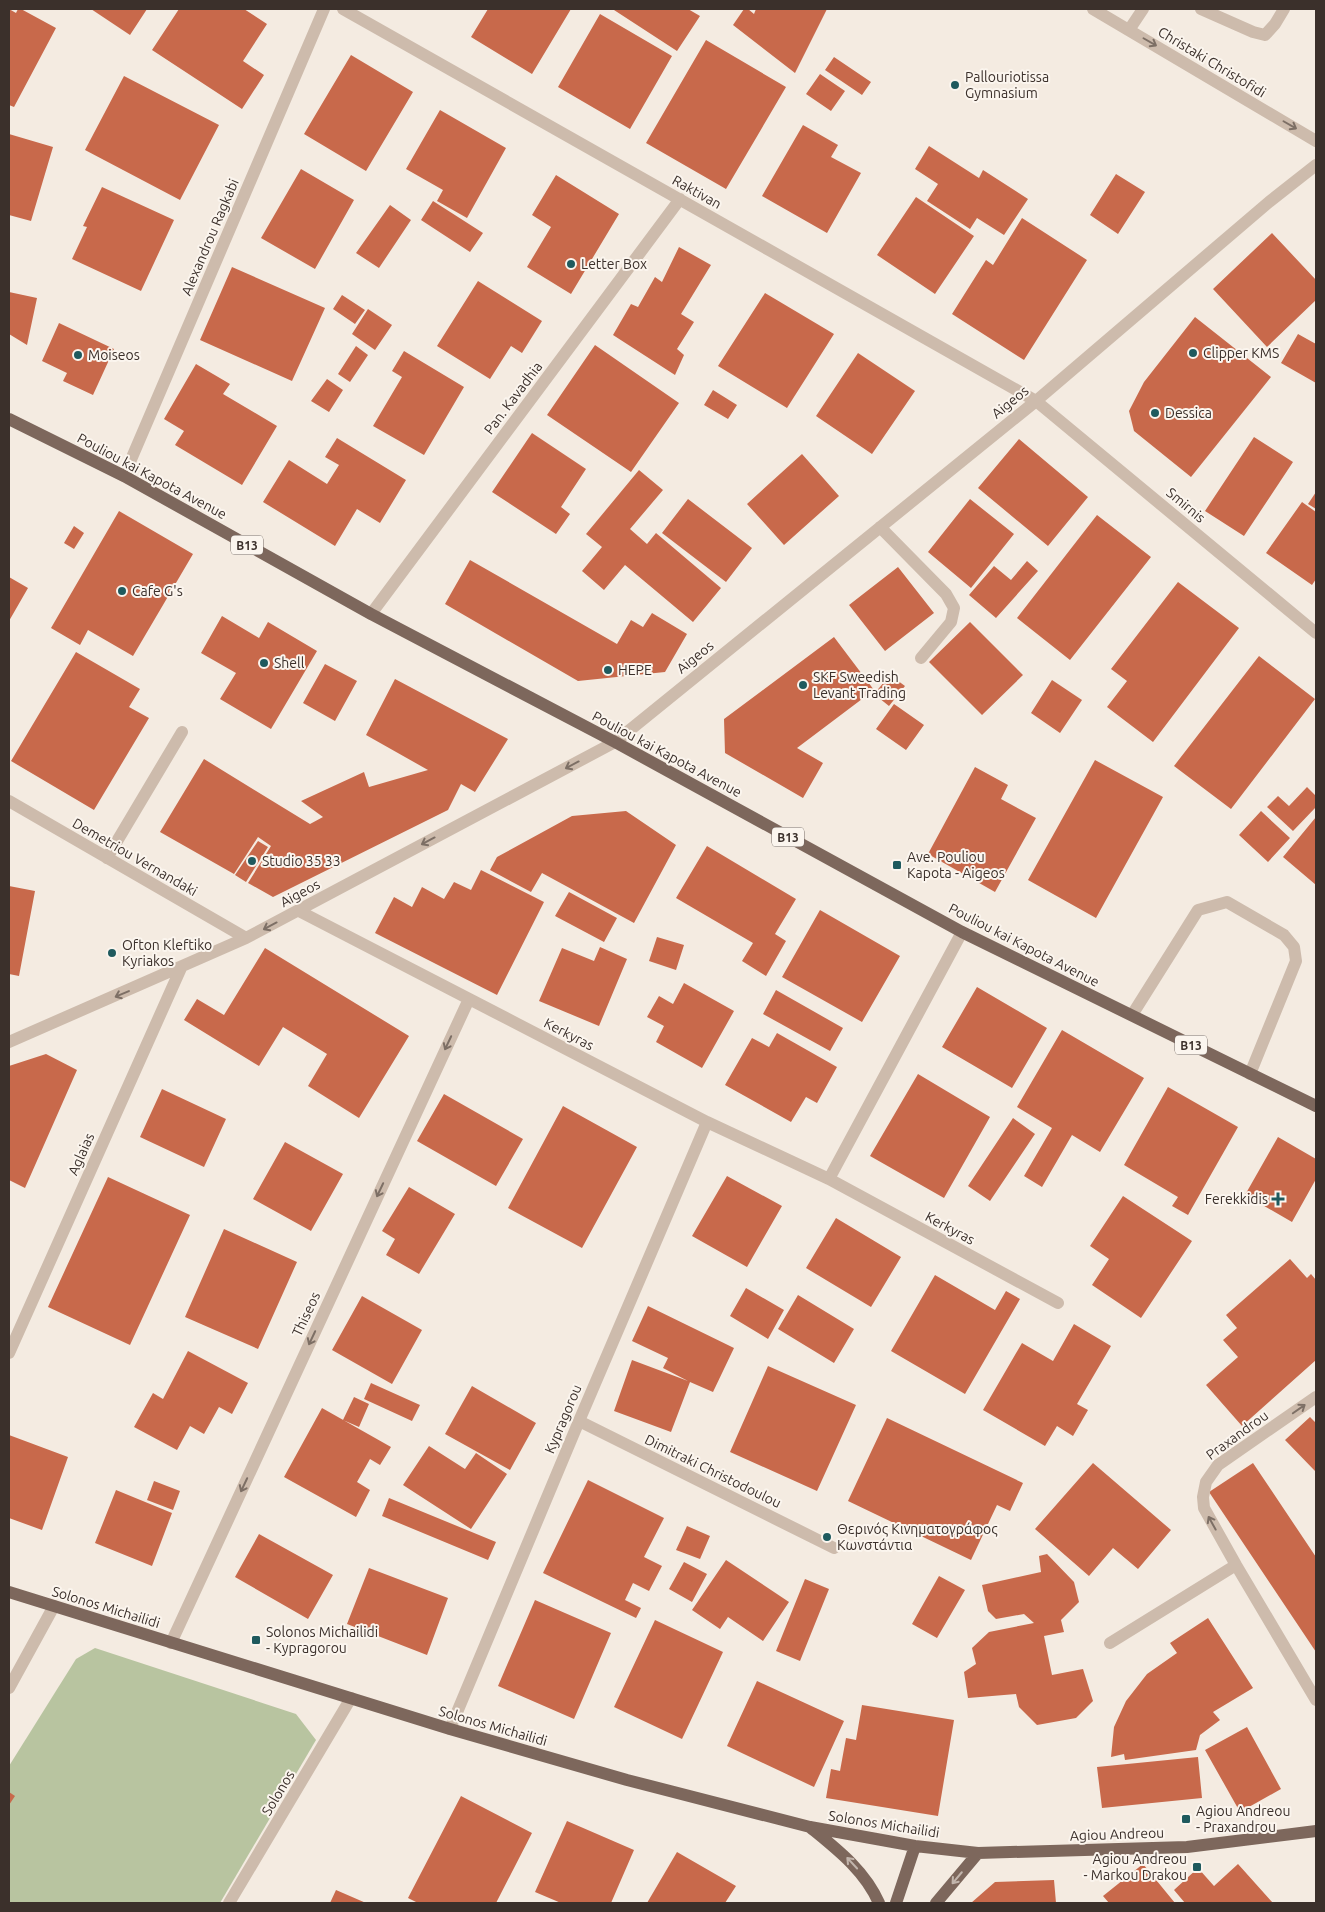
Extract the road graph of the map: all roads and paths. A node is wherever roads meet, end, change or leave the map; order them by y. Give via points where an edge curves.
1 (324, 9) edge
2 (343, 9) edge
3 (1093, 9) edge
4 (1143, 9) edge
5 (1284, 9) edge
6 (1209, 10) edge
7 (1128, 30) junction
8 (1316, 141) edge
9 (1316, 165) edge
10 (680, 199) junction
11 (1036, 401) junction
12 (9, 419) edge
13 (124, 476) junction
14 (880, 527) junction
15 (371, 614) junction
16 (1316, 633) edge
17 (921, 658) dead end
18 (182, 732) dead end
19 (615, 742) junction
20 (9, 801) edge
21 (106, 858) junction
22 (299, 911) junction
23 (962, 932) junction
24 (246, 938) junction
25 (181, 968) junction
26 (469, 999) junction
27 (1132, 1016) junction
28 (9, 1042) edge
29 (1250, 1074) junction
30 (1316, 1106) edge
31 (707, 1122) junction
32 (829, 1179) junction
33 (1058, 1303) dead end
34 (9, 1353) edge
35 (1316, 1397) edge
36 (579, 1421) junction
37 (834, 1548) dead end
38 (1236, 1565) junction
39 (9, 1592) edge
40 (54, 1606) junction
41 (171, 1643) junction
42 (1110, 1643) dead end
43 (9, 1688) edge
44 (351, 1698) junction
45 (1316, 1700) edge
46 (450, 1729) junction
47 (810, 1827) junction
48 (1316, 1832) edge
49 (915, 1846) junction
50 (978, 1853) junction
51 (230, 1903) edge
52 (879, 1903) edge
53 (896, 1903) edge
54 (936, 1903) edge

1 - 13 street, Alexandrou Ragkabi
2 - 10 street, Raktivan
3 - 7 street, Christaki Christofidi
4 - 7 street
5 - 6 street via 1265,35
7 -> 8 street, Christaki Christofidi
9 - 11 street, Aigeos
10 - 11 street, Raktivan
10 - 15 street, Pan. Kavadhia
11 - 14 street, Aigeos
11 - 16 street, Smirnis
12 - 13 main road, Pouliou kai Kapota Avenue / B13
13 - 15 main road, Pouliou kai Kapota Avenue / B13
14 - 17 street via 946,594 954,608 951,622
14 - 19 street, Aigeos
15 - 19 main road, Pouliou kai Kapota Avenue / B13
18 - 21 street
19 -> 22 street, Aigeos
19 - 23 main road, Pouliou kai Kapota Avenue / B13
20 - 21 street, Demetriou Vernandaki
21 - 24 street, Demetriou Vernandaki
22 -> 24 street, Aigeos
22 - 26 street, Kerkyras
23 - 27 main road, Pouliou kai Kapota Avenue / B13
23 - 32 street
24 - 25 street, Aigeos
25 -> 28 street, Aigeos
25 - 34 street, Aglaias
26 - 31 street, Kerkyras
26 -> 41 street, Thiseos
27 - 29 main road, Pouliou kai Kapota Avenue / B13
27 - 29 street via 1198,910 1227,902 1284,935 1294,947 1296,961
29 - 30 main road, Pouliou kai Kapota Avenue / B13
31 - 32 street, Kerkyras
31 - 36 street, Kypragorou
32 - 33 street, Kerkyras
38 -> 35 street, Praxandrou via 1204,1508 1206,1482 1218,1465
36 - 37 street, Dimitraki Christodoulou
36 - 46 street, Kypragorou
38 - 42 street
38 - 45 street, Praxandrou
39 - 40 main road, Solonos Michailidi
40 - 41 main road, Solonos Michailidi
40 - 43 street
41 - 44 main road, Solonos Michailidi
44 - 46 main road, Solonos Michailidi
44 - 51 street, Solonos
46 - 47 main road, Solonos Michailidi via 627,1780
47 - 49 main road, Solonos Michailidi
52 -> 47 main road via 847,1858
48 - 50 main road, Agiou Andreou via 1187,1847
49 - 50 main road, Solonos Michailidi
49 - 53 main road
50 -> 54 main road

